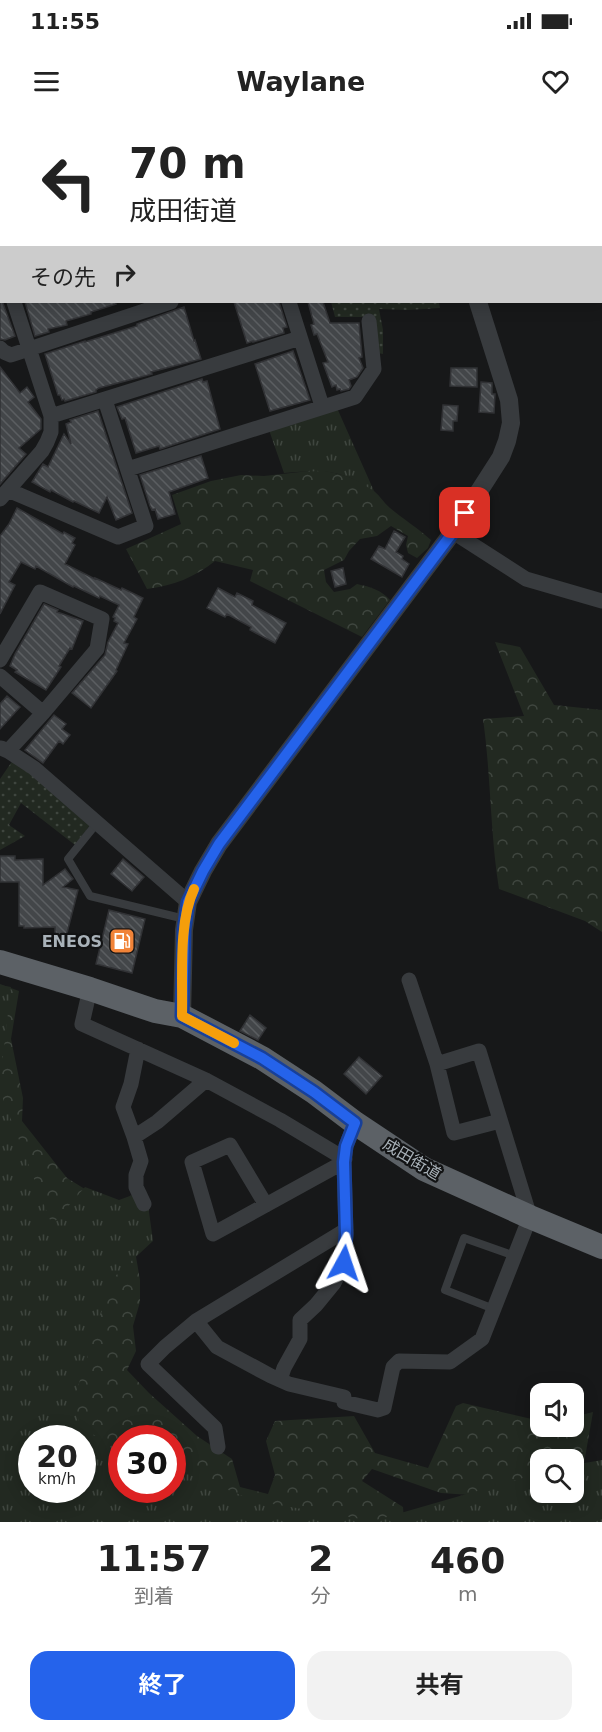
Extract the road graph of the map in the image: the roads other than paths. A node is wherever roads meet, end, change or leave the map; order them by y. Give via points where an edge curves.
1 (14, 303) edge
2 (168, 303) edge
3 (289, 303) edge
4 (478, 303) edge
5 (369, 321) dead end
6 (300, 338) junction
7 (0, 348) edge
8 (29, 349) junction
9 (105, 400) junction
10 (322, 406) junction
11 (51, 417) junction
12 (128, 469) junction
13 (4, 494) edge
14 (453, 532) junction
15 (602, 602) edge
16 (0, 660) edge
17 (0, 676) edge
18 (43, 713) junction
19 (4, 749) edge
20 (97, 823) junction
21 (187, 911) junction
22 (0, 962) edge
23 (409, 980) dead end
24 (90, 989) junction
25 (182, 1016) junction
26 (138, 1049) junction
27 (437, 1064) junction
28 (206, 1080) junction
29 (500, 1121) junction
30 (355, 1123) junction
31 (134, 1137) junction
32 (345, 1160) junction
33 (144, 1204) dead end
34 (266, 1205) junction
35 (530, 1217) junction
36 (346, 1230) junction
37 (602, 1247) edge
38 (515, 1256) junction
39 (494, 1309) junction
40 (196, 1321) junction
41 (280, 1380) junction
42 (218, 1448) dead end

1 - 8 street
2 - 8 street
3 - 6 street
4 - 14 street via 509,400 511,423 501,457
5 - 10 street via 374,369 355,397
6 - 9 street
6 - 10 street
7 - 8 street via 11,355
8 - 11 street
9 - 11 street
9 - 12 street
10 - 12 street
11 - 13 street via 47,442
12 - 13 street via 146,526 118,537
14 - 15 street via 526,579
14 - 21 street via 219,844
16 - 18 street via 40,592 102,620 97,649
17 - 18 street
18 - 19 street
19 - 20 street via 34,768
20 - 21 street
20 - 21 lane via 68,860 90,896
21 - 25 street
22 - 24 highway, 成田街道
23 - 27 street
24 - 25 highway, 成田街道
24 - 26 street via 82,1024
25 - 30 highway, 成田街道 via 262,1058
26 - 28 street
26 - 31 street via 123,1107
27 - 29 street via 479,1051
27 - 29 street via 454,1132
28 - 31 street
28 - 32 street
29 - 35 street
30 - 32 street
30 - 35 highway, 成田街道 via 424,1169
31 - 33 street via 141,1161 136,1187
32 - 34 street
32 - 36 street
34 - 34 street via 213,1234 192,1162 230,1145
35 - 37 highway, 成田街道
35 - 38 street
36 - 40 street
36 - 41 street via 344,1263 334,1283 300,1320 300,1339
38 - 39 street
38 - 39 lane via 465,1238 445,1290
39 - 41 street via 482,1339 450,1362 399,1360 393,1367 384,1408 378,1410
40 - 41 street via 217,1347
40 - 42 street via 148,1364 215,1428

